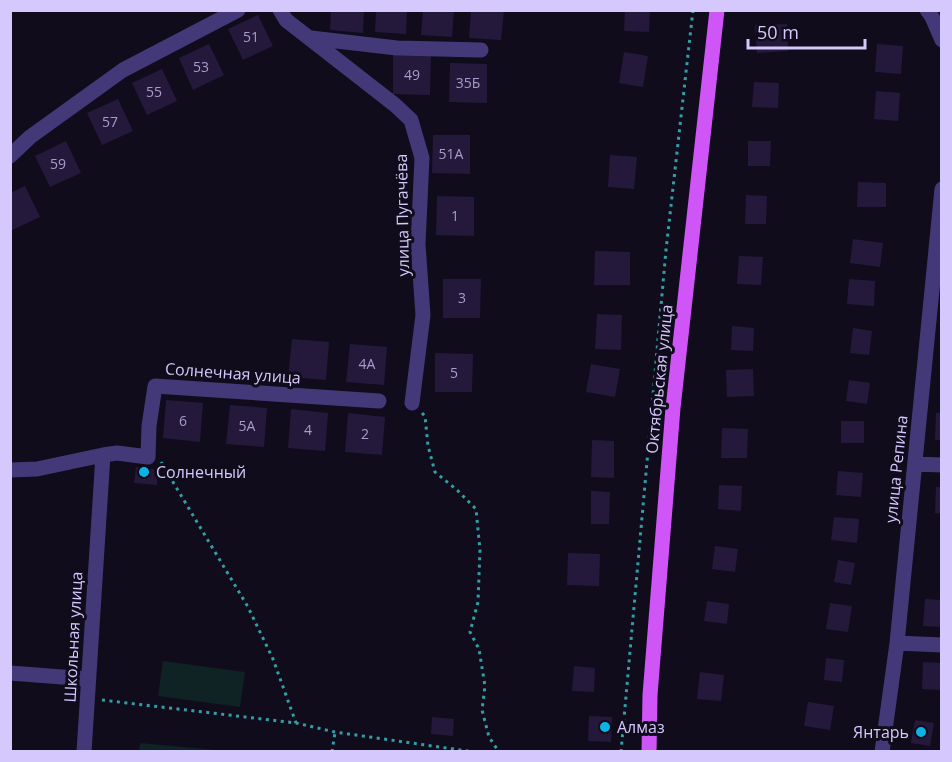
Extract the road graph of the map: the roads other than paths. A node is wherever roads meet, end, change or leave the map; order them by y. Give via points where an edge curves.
1 (238, 10) edge
2 (280, 10) edge
3 (717, 10) edge
4 (927, 10) edge
5 (311, 38) junction
6 (942, 40) edge
7 (481, 50) dead end
8 (10, 156) edge
9 (942, 189) edge
10 (937, 276) edge
11 (379, 401) dead end
12 (412, 403) road end
13 (103, 455) junction
14 (915, 464) junction
15 (942, 465) edge
16 (10, 470) edge
17 (897, 643) junction
18 (942, 645) edge
19 (10, 673) edge
20 (88, 679) junction
21 (84, 752) edge
22 (649, 752) edge
23 (882, 752) edge

1 - 8 street via 123,70 30,137
2 - 5 street, улица Пугачёва via 286,20
3 - 22 main road, Октябрьская улица via 673,408
4 - 6 street
5 - 7 street, улица Пугачёва via 397,48
5 - 12 street, улица Пугачёва via 411,120 422,158 418,244 423,315
9 - 10 street, улица Репина
10 - 14 street, улица Репина
11 - 13 street, Солнечная улица via 155,386 148,426 148,457
13 - 16 street via 37,469
13 - 20 street, Школьная улица
14 - 15 street
14 - 17 street, улица Репина
17 - 18 street
17 - 23 street, улица Репина
19 - 20 street
20 - 21 street, Школьная улица

